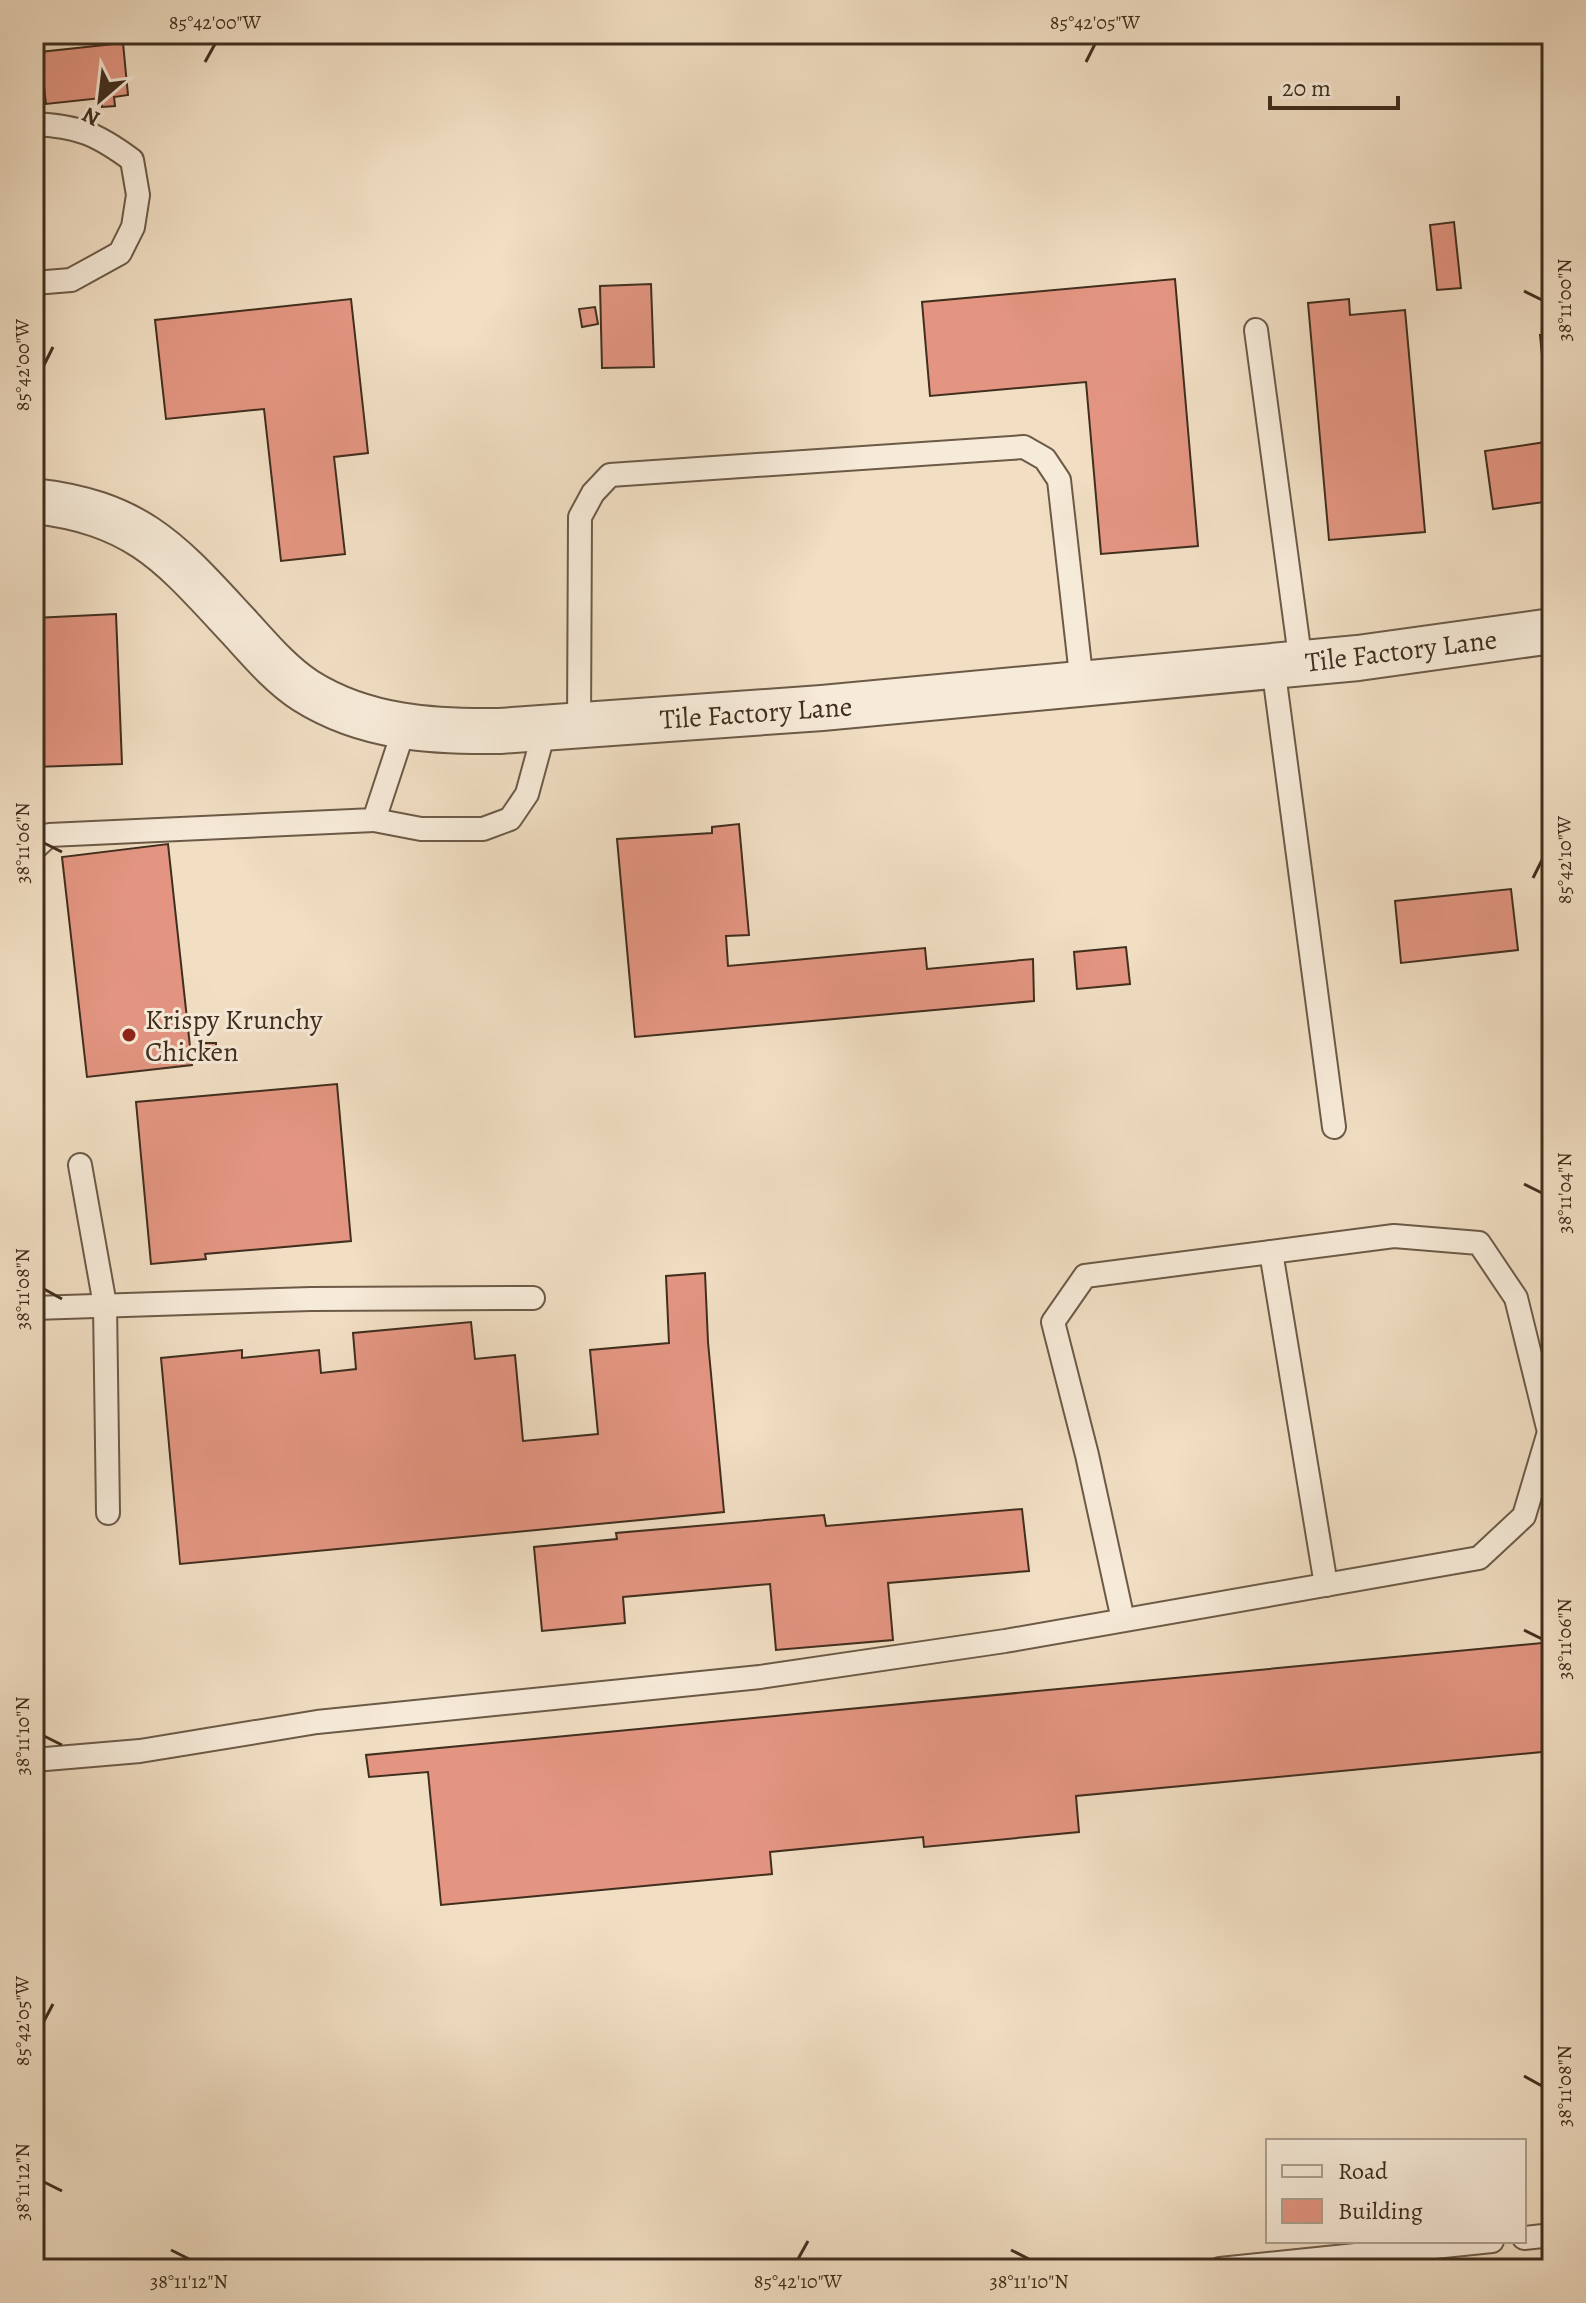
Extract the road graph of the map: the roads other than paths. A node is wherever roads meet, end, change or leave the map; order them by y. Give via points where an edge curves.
1 (34, 124) edge
2 (34, 283) edge
3 (1256, 330) dead end
4 (34, 501) edge
5 (1552, 631) edge
6 (1287, 665) junction
7 (1082, 684) junction
8 (405, 726) junction
9 (562, 727) junction
10 (374, 820) junction
11 (34, 849) edge
12 (1334, 1127) dead end
13 (80, 1165) dead end
14 (1271, 1252) junction
15 (533, 1298) dead end
16 (105, 1305) junction
17 (34, 1308) edge
18 (108, 1513) dead end
19 (1326, 1585) junction
20 (1123, 1620) junction
21 (34, 1760) edge
22 (1552, 2235) edge
23 (1526, 2238) edge
24 (1473, 2243) edge
25 (1220, 2269) edge

1 - 2 lane via 101,137 132,160 138,195 133,227 120,253 71,280
3 - 6 lane
4 - 8 street, Tile Factory Lane via 100,514 133,529 163,549 270,661 304,689 369,720
5 - 6 street, Tile Factory Lane
6 - 7 street, Tile Factory Lane
6 - 12 lane
7 - 9 street, Tile Factory Lane
7 - 9 lane via 1059,480 1045,459 1024,447 610,475 580,517
8 - 9 street, Tile Factory Lane via 451,732
8 - 10 lane
9 - 10 lane via 510,819 483,829 421,829
10 - 11 lane via 49,835
13 - 16 lane
14 - 19 lane
14 - 19 lane via 1394,1236 1479,1243 1516,1298 1549,1432 1524,1516 1479,1558
14 - 20 lane via 1085,1276 1053,1322
15 - 16 lane
16 - 17 lane
16 - 18 lane
19 - 20 lane
20 - 21 lane via 760,1677 331,1720 140,1751
22 - 23 lane
24 - 25 lane

